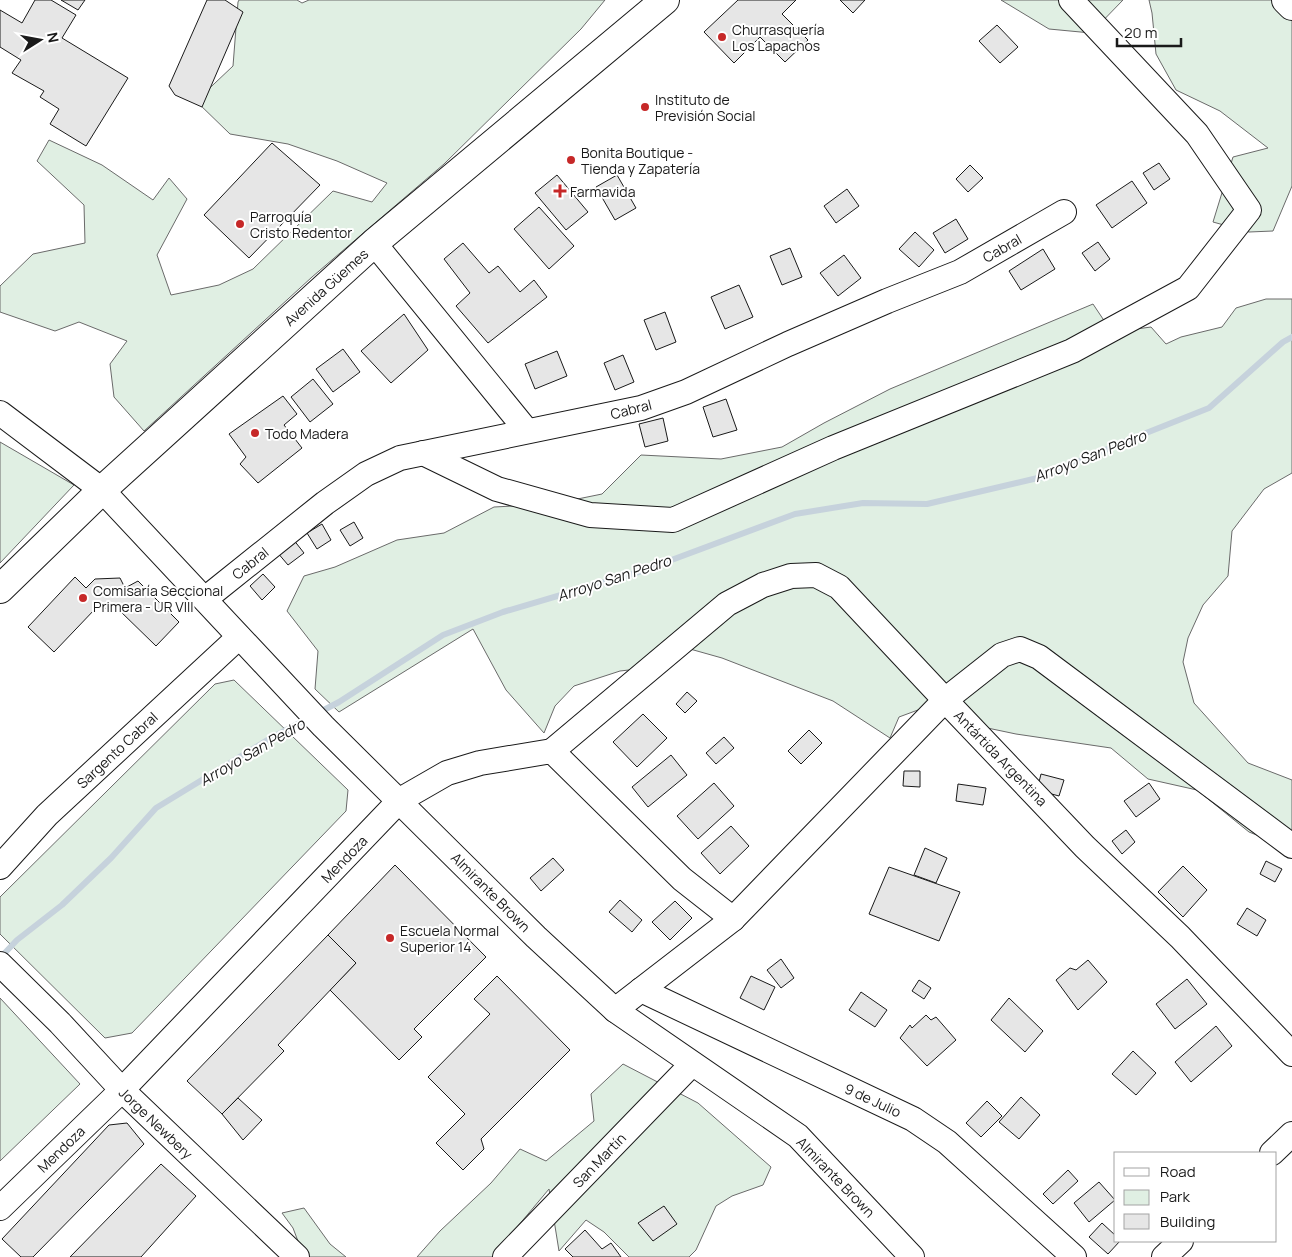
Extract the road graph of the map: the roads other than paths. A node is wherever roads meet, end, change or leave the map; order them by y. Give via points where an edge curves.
1 (664, 0) edge
2 (1071, 0) edge
3 (1286, 0) edge
4 (1292, 6) edge
5 (1064, 212) dead end
6 (374, 243) junction
7 (0, 413) edge
8 (526, 431) junction
9 (423, 453) junction
10 (102, 490) junction
11 (0, 588) edge
12 (205, 599) junction
13 (239, 637) junction
14 (945, 700) junction
15 (552, 751) junction
16 (400, 800) junction
17 (1292, 846) edge
18 (0, 867) edge
19 (733, 919) junction
20 (0, 964) edge
21 (641, 990) junction
22 (615, 1010) junction
23 (1292, 1054) edge
24 (692, 1064) junction
25 (122, 1090) junction
26 (1292, 1134) edge
27 (1273, 1152) edge
28 (0, 1208) edge
29 (1180, 1242) edge
30 (297, 1257) edge
31 (505, 1257) edge
32 (912, 1257) edge
33 (1074, 1257) edge
34 (1164, 1257) edge

1 - 6 main road, Avenida Güemes
2 - 9 street via 1197,134 1250,210 1188,288 1072,351 833,448 673,520 580,512 497,489
3 - 4 main road
5 - 8 street, Cabral via 960,272 797,340 686,392 641,408
6 - 8 street
6 - 10 main road, Avenida Güemes
7 - 10 street, Almirante Brown
8 - 9 street, Cabral
9 - 12 street, Cabral via 400,458 366,474
10 - 11 main road, Avenida Güemes
10 - 12 street, Almirante Brown
12 - 13 street, Almirante Brown
13 - 16 street, Almirante Brown via 323,726
13 - 18 street, Sargento Cabral via 47,816
14 - 15 street via 839,587 816,575 791,576 763,585 727,604
14 - 17 street via 1002,655 1020,649 1039,657
14 - 19 street, Antártida Argentina
14 - 23 street, Antártida Argentina via 1085,847 1180,937
15 - 16 street, Mendoza via 480,763 447,773
15 - 19 street via 682,879
16 - 22 street, Almirante Brown via 536,937
16 - 25 street, Mendoza
19 - 21 street, Antártida Argentina
20 - 25 street, Jorge Newbery
21 - 22 street, Antártida Argentina
21 - 33 street, 9 de Julio via 913,1119 947,1142
22 - 24 street, Almirante Brown
24 - 31 street, San Martín
24 - 32 street, Almirante Brown via 798,1136
25 - 28 street, Mendoza
25 - 30 street, Jorge Newbery
26 - 27 street
29 - 34 street

